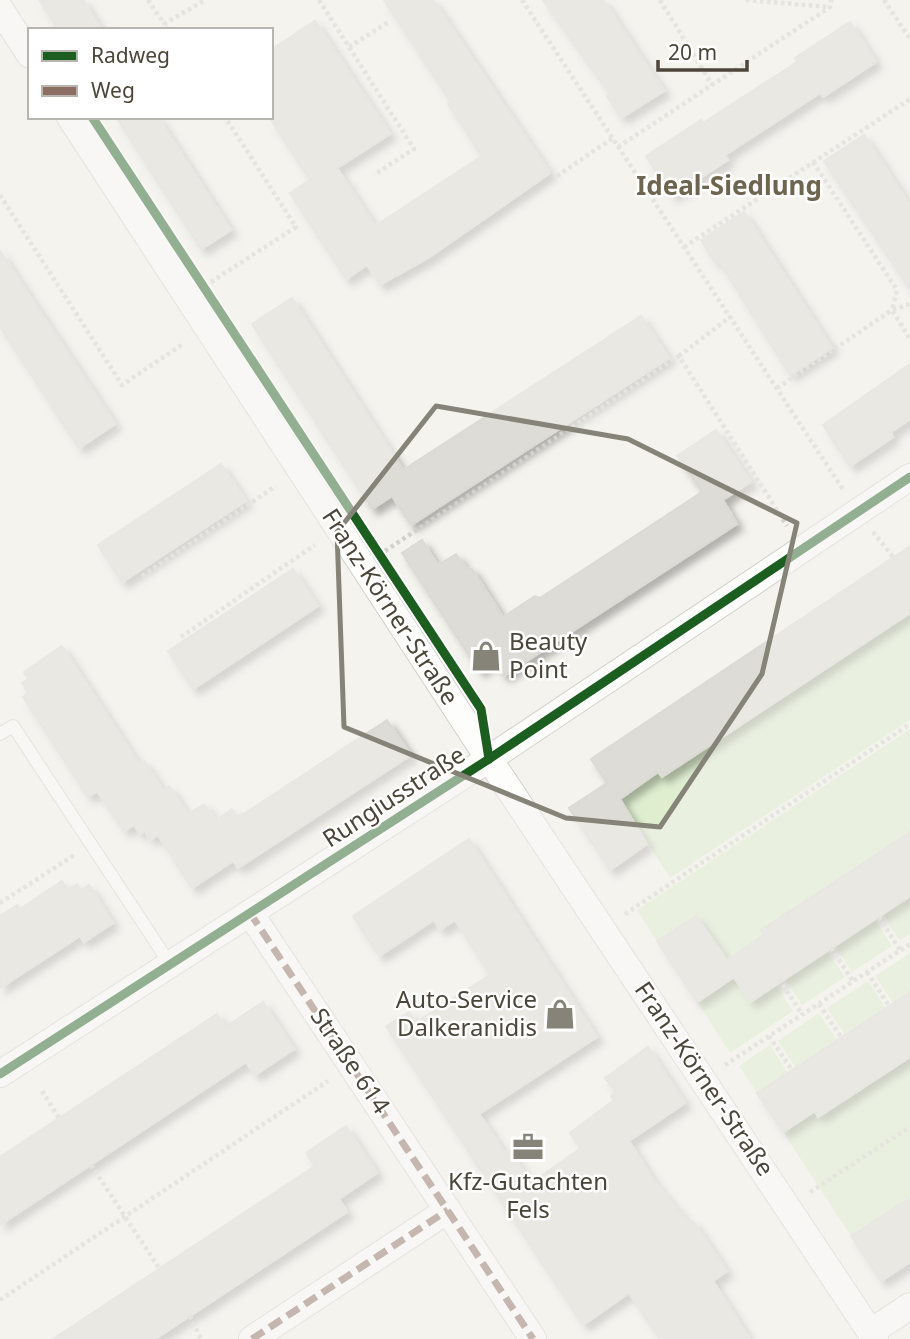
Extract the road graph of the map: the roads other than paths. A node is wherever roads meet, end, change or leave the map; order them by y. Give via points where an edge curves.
1 (0, 9) edge
2 (28, 52) edge
3 (71, 119) edge
4 (910, 477) edge
5 (0, 734) edge
6 (489, 758) junction
7 (250, 913) junction
8 (170, 964) junction
9 (0, 1074) edge
10 (448, 1210) junction
11 (910, 1306) edge
12 (873, 1336) edge
13 (252, 1339) edge
14 (533, 1339) edge

1 - 2 street
3 - 6 street, Franz-Körner-Straße
4 - 6 street, Rungiusstraße
5 - 8 lane via 13,726
6 - 7 street, Rungiusstraße
6 - 12 street, Franz-Körner-Straße
7 - 8 street, Rungiusstraße
7 - 10 street, Straße 614
8 - 9 street, Rungiusstraße
10 - 13 street
10 - 14 street, Straße 614
11 - 12 street

